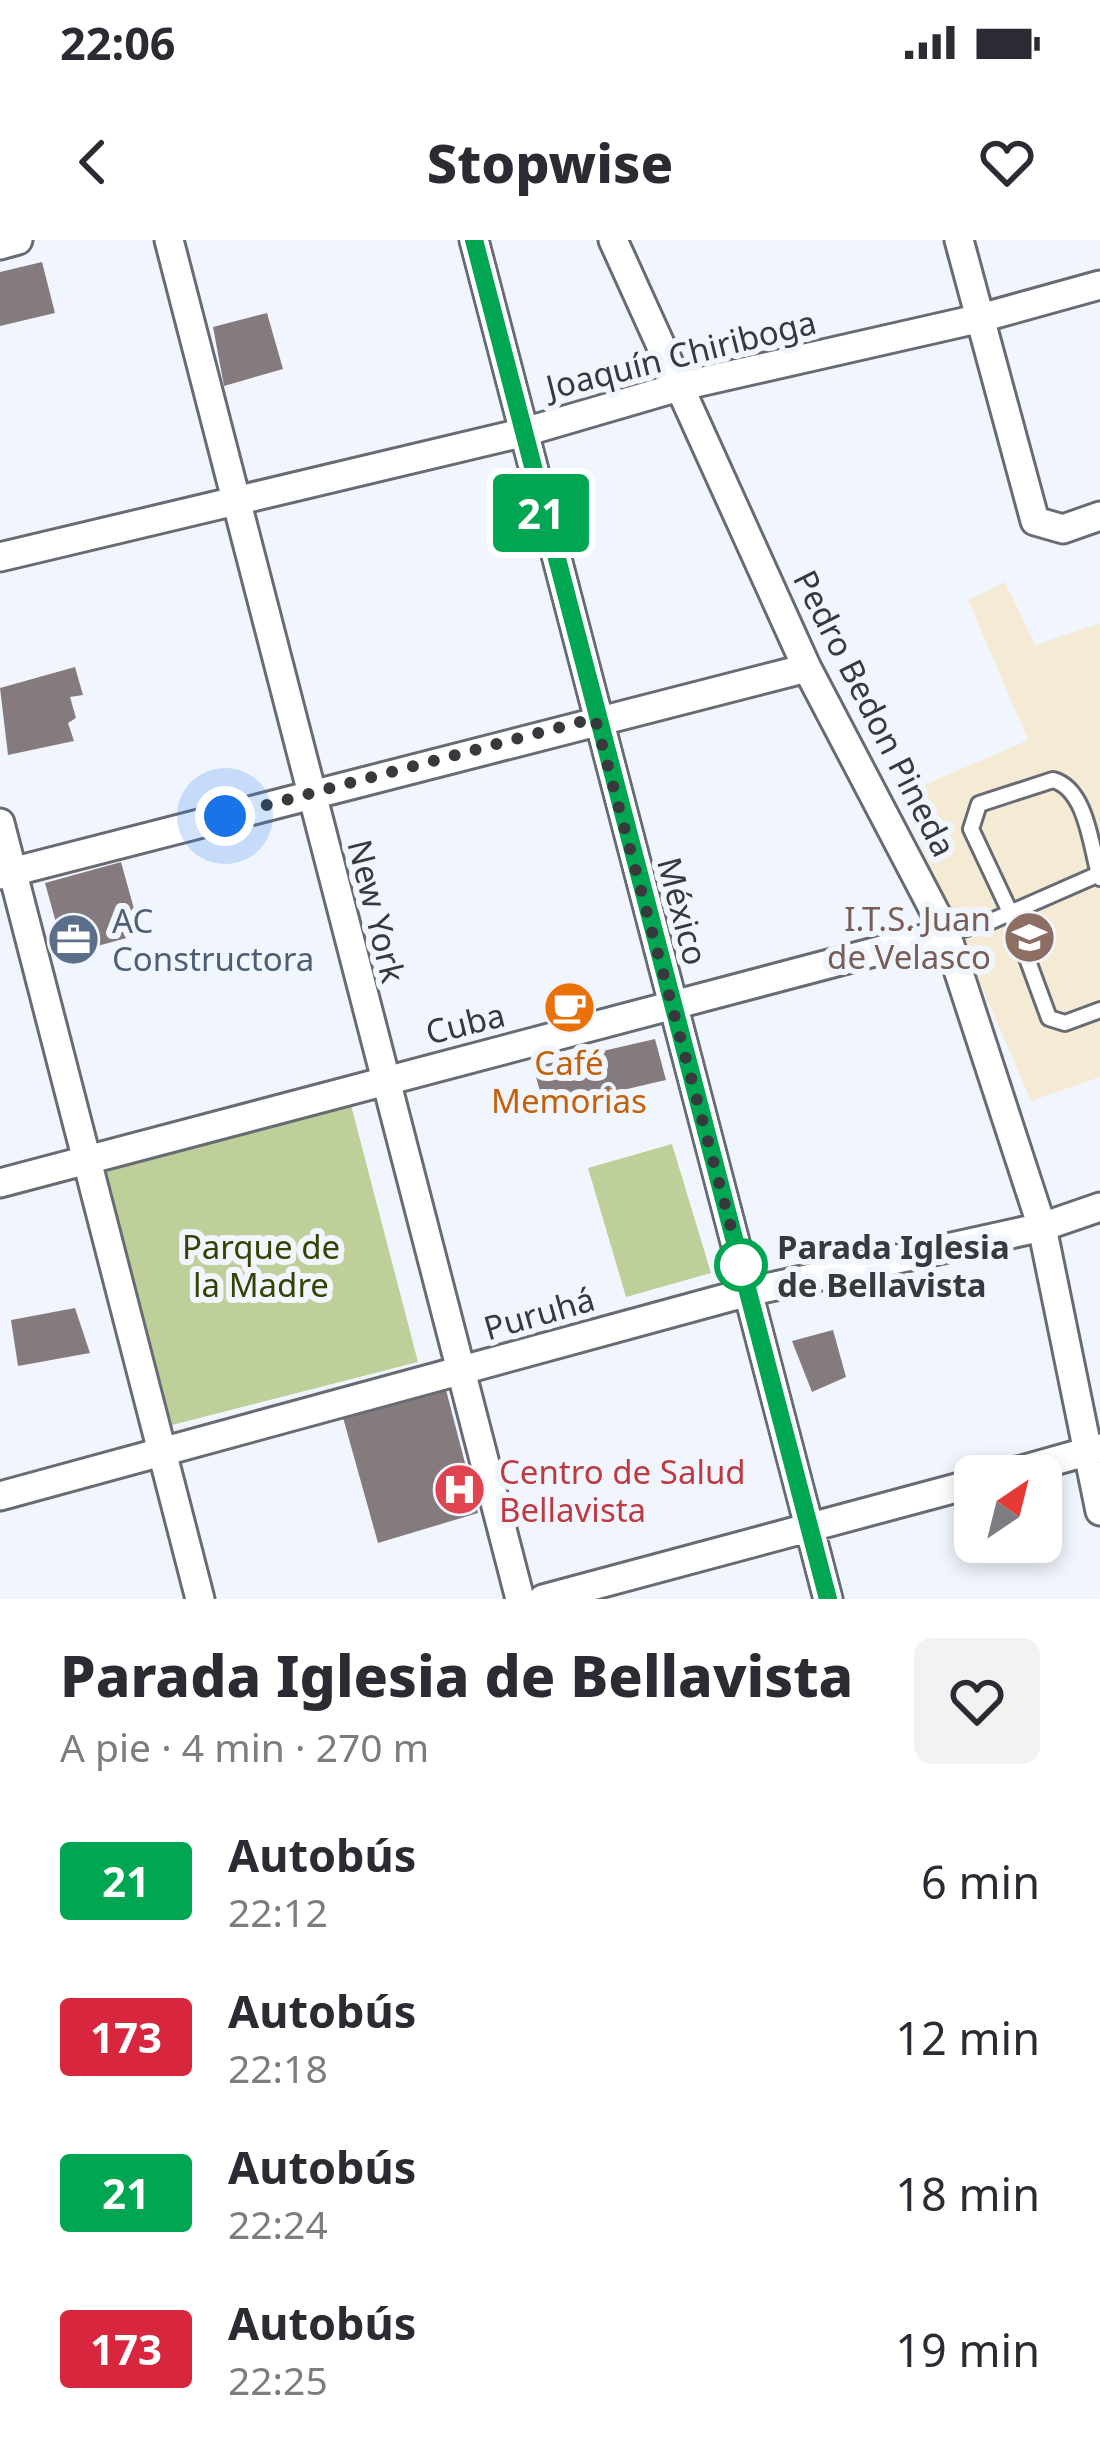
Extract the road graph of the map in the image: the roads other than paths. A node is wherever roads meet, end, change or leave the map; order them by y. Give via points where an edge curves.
1 (18, 240) edge
2 (169, 240) edge
3 (474, 240) edge
4 (613, 240) edge
5 (959, 240) edge
6 (0, 244) edge
7 (1100, 285) edge
8 (977, 319) junction
9 (682, 386) junction
10 (520, 433) junction
11 (236, 499) junction
12 (1100, 516) edge
13 (0, 557) edge
14 (807, 668) junction
15 (595, 718) junction
16 (310, 793) junction
17 (0, 823) edge
18 (6, 873) edge
19 (1099, 876) edge
20 (1010, 912) junction
21 (946, 933) junction
22 (672, 1009) junction
23 (1100, 1010) edge
24 (383, 1081) junction
25 (87, 1161) junction
26 (0, 1183) edge
27 (1100, 1207) edge
28 (1042, 1227) junction
29 (748, 1292) junction
30 (463, 1372) junction
31 (1093, 1450) edge
32 (166, 1455) junction
33 (1062, 1459) edge
34 (954, 1489) edge
35 (0, 1496) edge
36 (1100, 1511) edge
37 (810, 1527) junction
38 (200, 1599) edge
39 (520, 1599) edge
40 (543, 1599) edge
41 (828, 1599) edge

1 - 6 street
2 - 11 street, New York
3 - 10 street, México
4 - 9 street, Pedro Bedon Pineda
5 - 8 street
7 - 8 street, Joaquín Chiriboga
8 - 9 street, Joaquín Chiriboga
8 - 12 street via 1035,521 1063,529
9 - 10 street, Joaquín Chiriboga
9 - 14 street, Pedro Bedon Pineda
10 - 11 street, Joaquín Chiriboga
10 - 15 street, México
11 - 13 street, Joaquín Chiriboga
11 - 16 street, New York
14 - 15 street
14 - 21 street, Pedro Bedon Pineda
15 - 16 street
15 - 22 street, México
16 - 18 street
16 - 24 street, New York
17 - 18 street
18 - 25 street
19 - 20 lane
19 - 20 lane via 1077,797 1062,782 979,805 971,829
20 - 21 lane
20 - 23 lane via 1049,1018 1065,1023
21 - 22 street, Cuba
21 - 28 street, Pedro Bedon Pineda
22 - 24 street, Cuba
22 - 29 street, México
24 - 25 street, Cuba
24 - 30 street, New York
25 - 26 street, Cuba
25 - 32 street
27 - 28 street, Puruhá
28 - 29 street, Puruhá
28 - 31 street, Pedro Bedon Pineda
29 - 30 street, Puruhá
29 - 37 street, México
30 - 32 street, Puruhá
30 - 39 street, New York
31 - 33 street
31 - 36 street, Pedro Bedon Pineda
32 - 35 street, Puruhá
32 - 38 street
34 - 37 street
37 - 40 street
37 - 41 street, México

